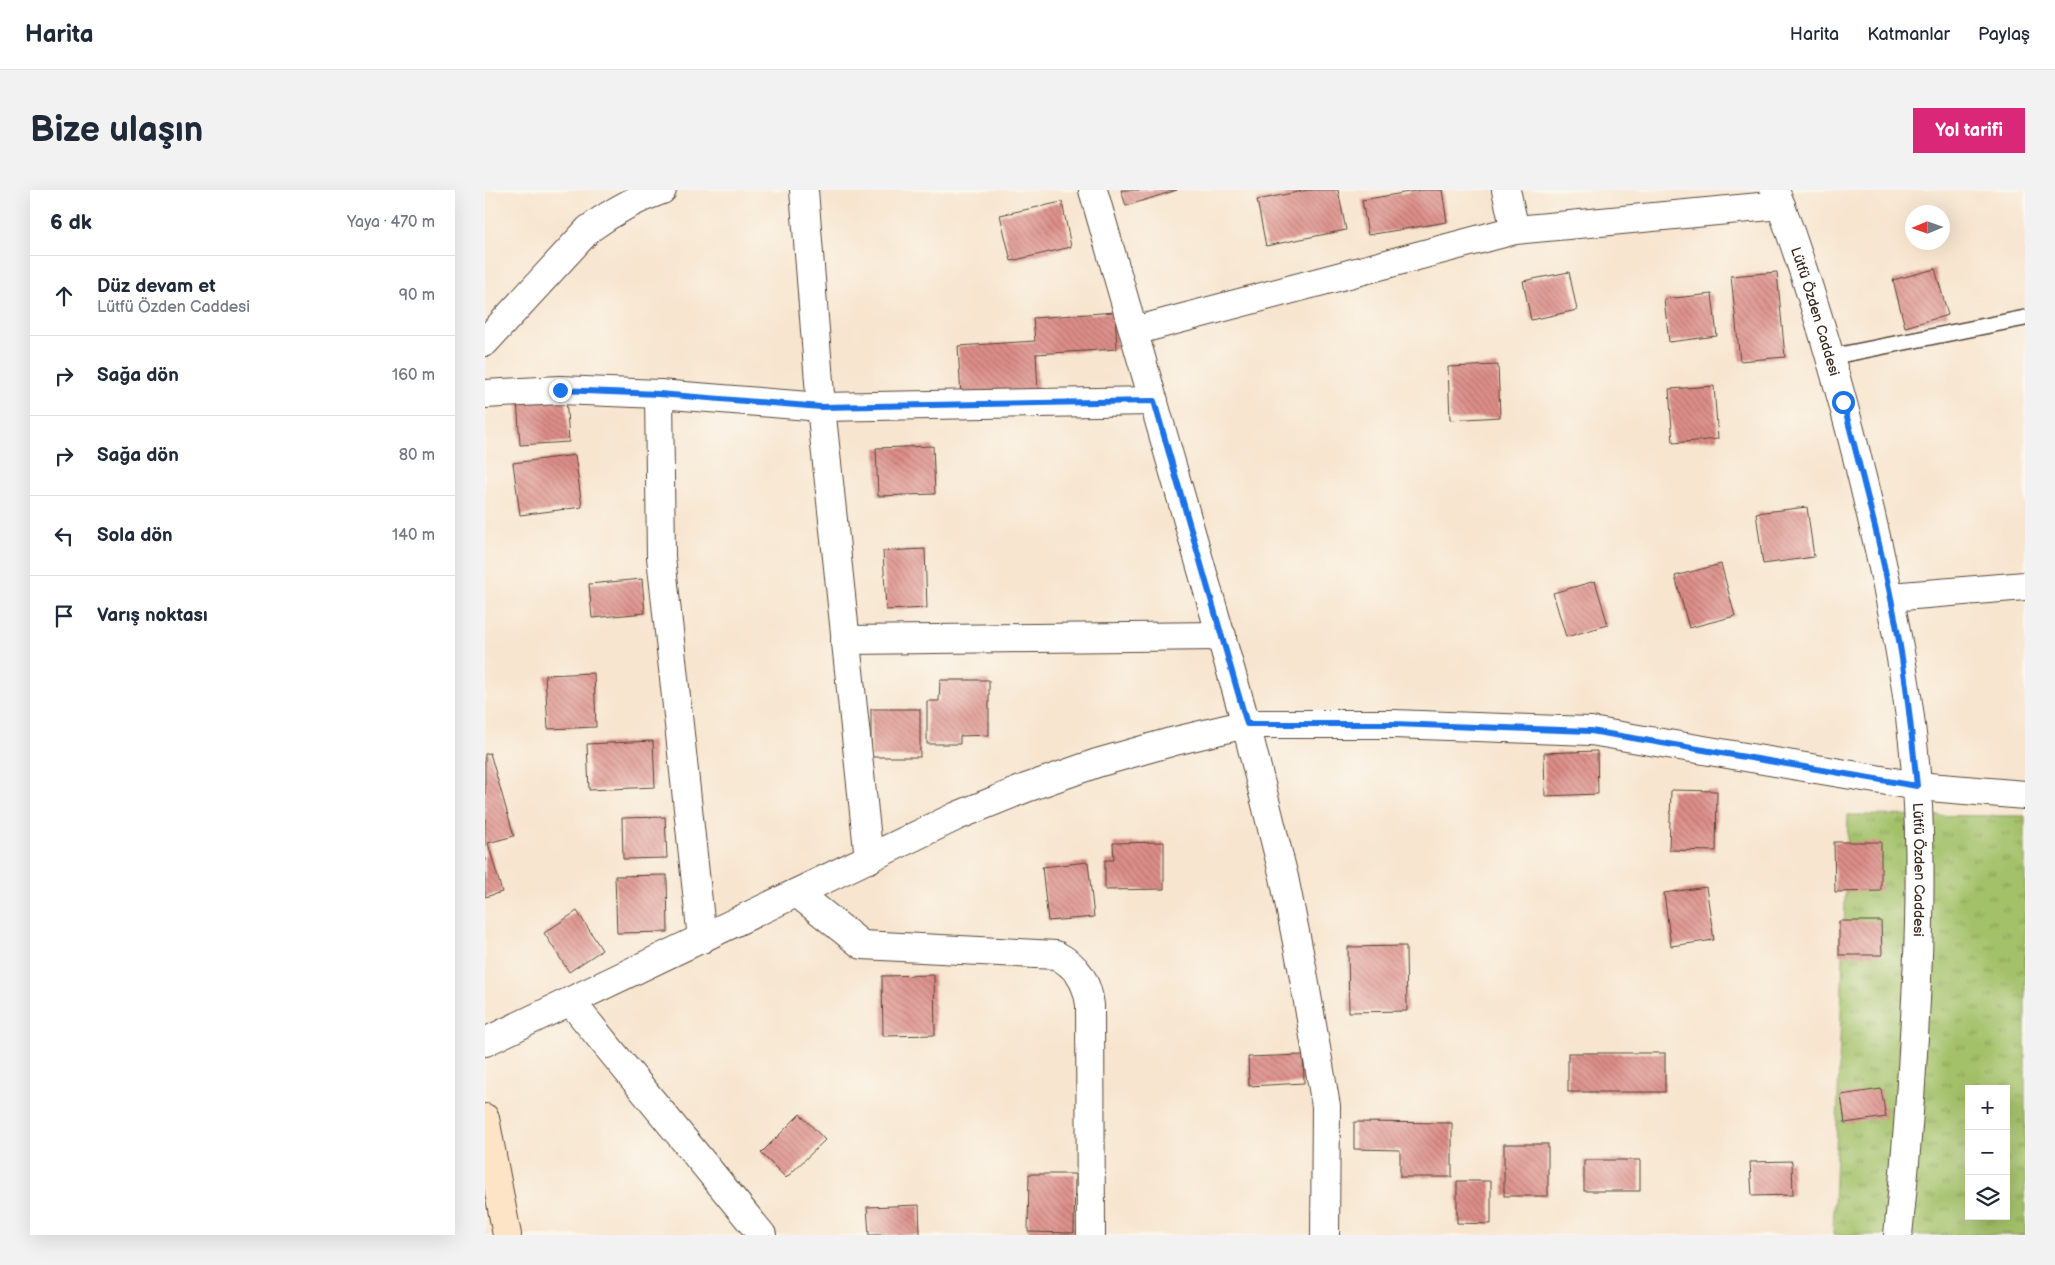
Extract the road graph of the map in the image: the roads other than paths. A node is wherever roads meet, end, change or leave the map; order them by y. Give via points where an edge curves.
1 (662, 190) edge
2 (804, 190) edge
3 (1093, 190) edge
4 (1506, 190) edge
5 (1778, 198) edge
6 (1515, 230) junction
7 (2025, 318) edge
8 (1134, 331) junction
9 (485, 342) edge
10 (1829, 358) junction
11 (485, 394) edge
12 (659, 394) junction
13 (1154, 401) junction
14 (821, 407) junction
15 (2025, 586) edge
16 (1890, 597) junction
17 (1222, 636) junction
18 (845, 640) junction
19 (1247, 724) junction
20 (1917, 786) junction
21 (2025, 795) edge
22 (869, 859) junction
23 (797, 893) junction
24 (702, 939) junction
25 (571, 1002) junction
26 (485, 1042) edge
27 (485, 1118) edge
28 (507, 1235) edge
29 (762, 1235) edge
30 (1091, 1235) edge
31 (1325, 1235) edge
32 (1898, 1235) edge

1 - 9 street via 631,202 589,229
2 - 14 street
3 - 8 street
4 - 6 street
5 - 6 street
5 - 10 street, Lütfü Özden Caddesi
6 - 8 street
7 - 10 lane
8 - 13 street
10 - 16 street, Lütfü Özden Caddesi via 1866,492
11 - 12 street via 560,390
12 - 14 street
12 - 24 street via 661,557
13 - 14 street
13 - 17 street
14 - 18 street
15 - 16 street
16 - 20 street, Lütfü Özden Caddesi via 1909,709
17 - 18 street
17 - 19 street
18 - 22 street
19 - 20 street via 1591,731
19 - 22 street via 1171,742 1026,788 957,816
19 - 31 street via 1284,877 1326,1106
20 - 21 street
20 - 32 street, Lütfü Özden Caddesi via 1920,883 1914,1053
22 - 23 street
23 - 24 street
23 - 30 street via 862,945 1056,955 1075,967 1088,990 1090,1005
24 - 25 street
25 - 26 street
25 - 29 street
27 - 28 street

